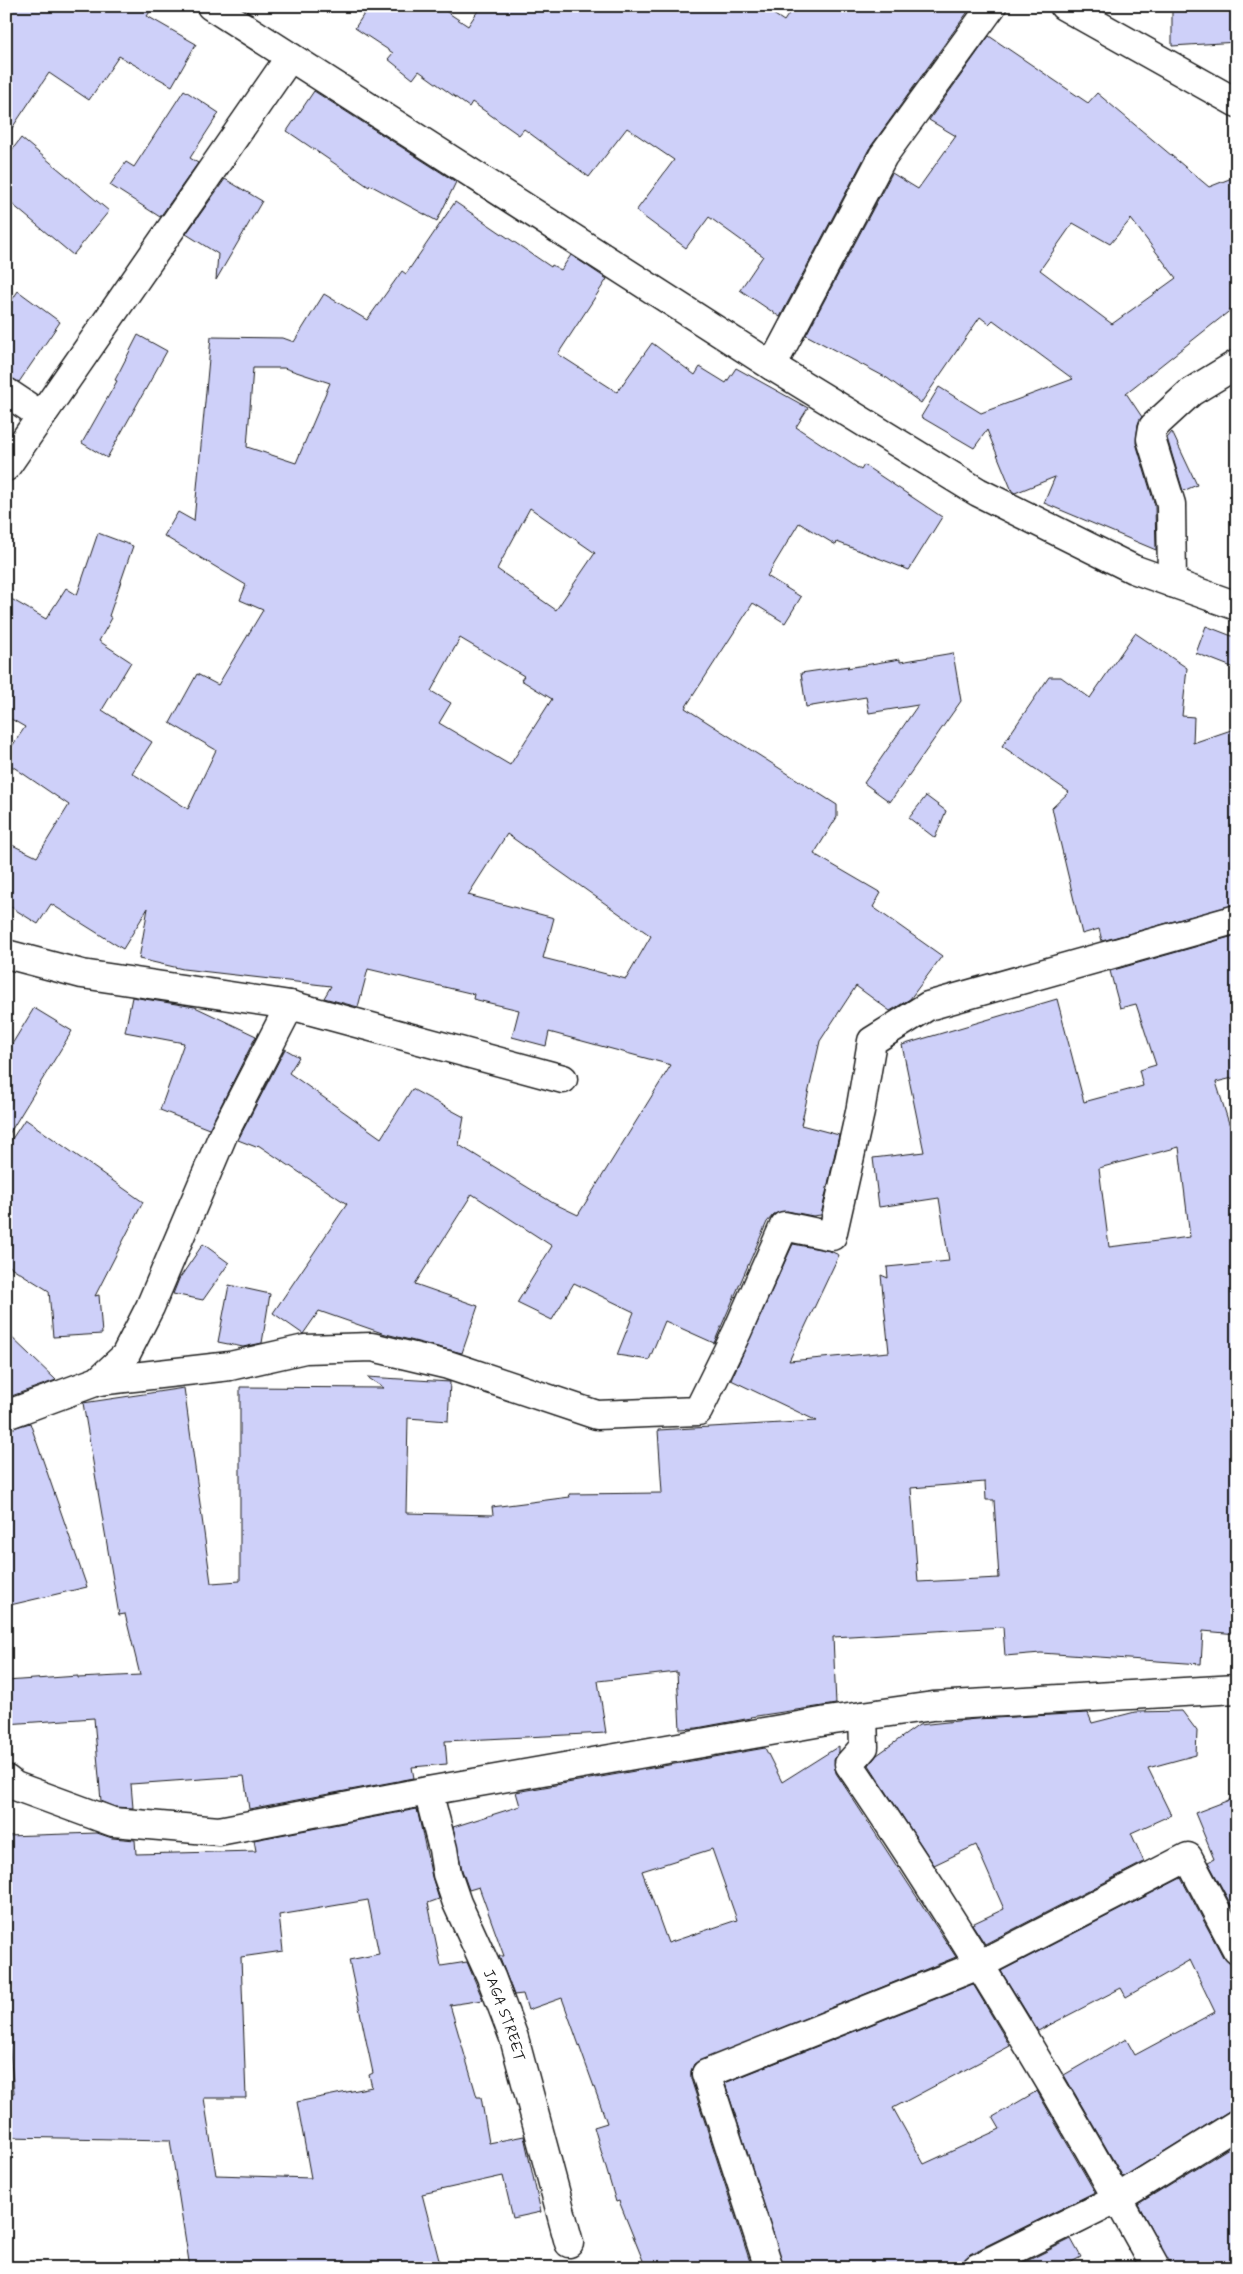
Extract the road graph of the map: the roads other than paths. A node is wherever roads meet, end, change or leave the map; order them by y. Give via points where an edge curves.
1 (211, 6) edge
2 (992, 6) edge
3 (1064, 6) edge
4 (290, 57) junction
5 (1237, 103) edge
6 (1237, 364) edge
7 (772, 366) junction
8 (6, 392) edge
9 (42, 416) junction
10 (6, 467) edge
11 (1172, 583) junction
12 (1237, 606) edge
13 (1237, 919) edge
14 (6, 954) edge
15 (290, 1005) junction
16 (563, 1079) dead end
17 (98, 1381) junction
18 (6, 1415) edge
19 (1237, 1689) edge
20 (863, 1716) junction
21 (6, 1779) edge
22 (428, 1790) junction
23 (1237, 1950) edge
24 (978, 1965) junction
25 (1237, 2124) edge
26 (1118, 2198) junction
27 (569, 2243) dead end
28 (769, 2268) edge
29 (977, 2268) edge
30 (1156, 2268) edge

1 - 4 street
2 - 7 street via 883,156
3 - 5 street
4 - 7 street
4 - 9 street
6 - 11 street via 1191,392 1153,427 1151,438 1171,504
7 - 11 street via 978,492 1133,569
8 - 9 street
9 - 10 street
11 - 12 street
13 - 17 street via 928,1006 872,1041 860,1112 832,1236 784,1226 738,1332 698,1411 597,1416 448,1365 372,1347 305,1349 230,1366
14 - 15 street via 82,974
15 - 16 street
15 - 17 street via 223,1135 150,1307 125,1356
17 - 18 street
19 - 20 street via 933,1706
20 - 22 street
20 - 24 street via 864,1746 849,1764 900,1838
21 - 22 street via 15,1786 113,1822 219,1831
22 - 27 street, JAGA STREET via 447,1874 492,1977 517,2046
23 - 24 street via 1188,1857
24 - 26 street
24 - 28 street via 706,2074
25 - 26 street
26 - 29 street
26 - 30 street

